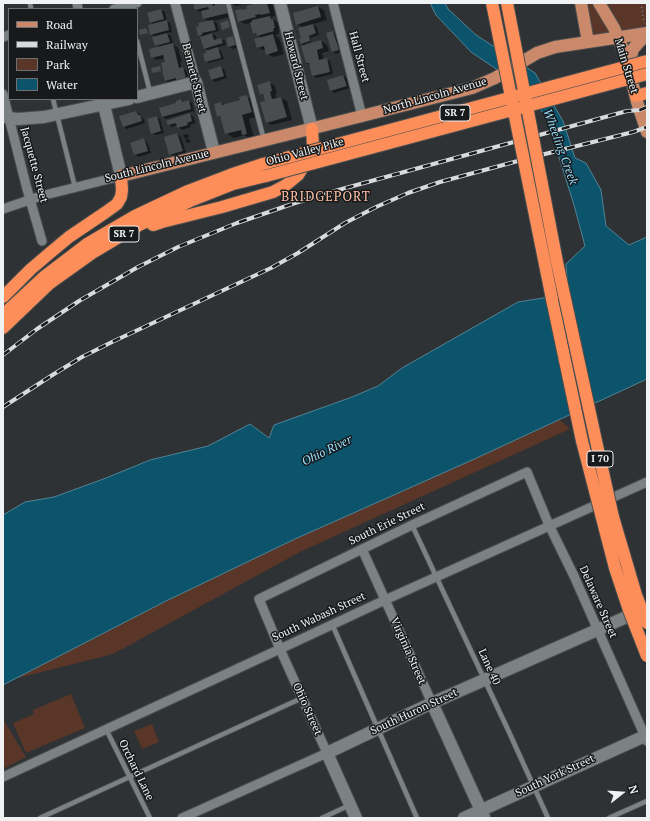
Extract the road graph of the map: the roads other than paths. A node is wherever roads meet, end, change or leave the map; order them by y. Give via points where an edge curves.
1 (175, 3) edge
2 (228, 3) edge
3 (280, 3) edge
4 (332, 3) edge
5 (492, 3) edge
6 (507, 3) edge
7 (581, 3) edge
8 (599, 3) edge
9 (130, 5) edge
10 (118, 8) edge
11 (647, 34) edge
12 (619, 38) junction
13 (588, 42) junction
14 (138, 45) edge
15 (647, 61) edge
16 (629, 69) junction
17 (647, 74) edge
18 (196, 82) junction
19 (150, 93) junction
20 (3, 94) edge
21 (641, 95) edge
22 (138, 97) edge
23 (54, 100) edge
24 (120, 100) edge
25 (103, 102) edge
26 (57, 114) junction
27 (362, 116) junction
28 (6, 117) edge
29 (312, 128) junction
30 (647, 132) edge
31 (264, 140) junction
32 (214, 152) junction
33 (121, 176) junction
34 (75, 187) junction
35 (31, 199) junction
36 (3, 209) edge
37 (42, 241) dead end
38 (92, 253) junction
39 (3, 297) edge
40 (3, 315) edge
41 (3, 328) edge
42 (527, 472) joint
43 (647, 482) edge
44 (412, 525) junction
45 (549, 525) junction
46 (362, 549) junction
47 (437, 576) junction
48 (259, 599) joint
49 (385, 600) junction
50 (647, 608) edge
51 (647, 623) edge
52 (332, 624) junction
53 (598, 630) junction
54 (280, 649) junction
55 (647, 656) edge
56 (485, 680) junction
57 (303, 698) junction
58 (432, 704) junction
59 (106, 729) junction
60 (378, 729) junction
61 (646, 737) edge
62 (327, 753) junction
63 (3, 777) edge
64 (129, 777) junction
65 (533, 786) junction
66 (647, 801) edge
67 (350, 805) junction
68 (482, 814) edge
69 (40, 818) edge
70 (150, 818) edge
71 (182, 818) edge
72 (322, 818) edge
73 (356, 818) edge
74 (417, 818) edge
75 (464, 818) edge
76 (548, 818) edge
77 (609, 818) edge

1 - 18 street, Bennett Street
2 - 31 lane
3 - 29 street, Howard Street
4 - 27 street, Hall Street
5 - 55 highway, I 70, bridge via 582,441 615,568
6 - 51 highway, I 70, bridge via 563,293 613,517
7 - 13 main road
8 - 12 main road, Main Street
9 - 10 street
11 - 12 main road, North Lincoln Avenue
11 - 16 main road via 633,49
12 - 13 main road, North Lincoln Avenue
12 - 16 main road, Main Street
13 - 27 main road, North Lincoln Avenue, bridge via 555,47 537,53 472,88
14 - 19 lane
15 - 40 highway, Ohio Valley Pike / SR 7, bridge via 230,174 188,191 87,244 45,276
16 - 21 main road, Main Street
17 - 38 highway, Ohio Valley Pike / SR 7, bridge via 233,184 139,225
18 - 19 street
18 - 32 street, Bennett Street
19 - 22 street
20 - 28 street, Jacquette Street
21 - 30 main road, Main Street
23 - 26 lane
24 - 25 street
25 - 26 street
25 - 33 street
26 - 28 street via 18,119
26 - 34 lane
27 - 29 main road, North Lincoln Avenue
28 - 35 street, Jacquette Street
29 - 31 main road, South Lincoln Avenue
29 - 38 highway via 313,146 306,162 298,175 280,189 162,222
31 - 32 main road, South Lincoln Avenue
32 - 33 main road, South Lincoln Avenue
33 - 34 street, South Lincoln Avenue
33 - 39 highway via 122,190 117,204 69,237
34 - 35 street, South Lincoln Avenue
35 - 36 street, South Lincoln Avenue
35 - 37 street, Jacquette Street
38 - 41 highway, Ohio Valley Pike / SR 7 via 50,283
42 - 44 street, South Erie Street
42 - 45 street, Delaware Street
43 - 45 street, South Wabash Street
44 - 46 street, South Erie Street
44 - 47 lane, Lane 40
45 - 47 street, South Wabash Street
45 - 53 street, Delaware Street
46 - 48 street, South Erie Street
46 - 49 street, Virginia Street
47 - 49 street, South Wabash Street
47 - 56 lane, Lane 40
48 - 54 street, Ohio Street
49 - 52 street, South Wabash Street
49 - 58 street, Virginia Street
50 - 53 street, South Huron Street
52 - 54 street, South Wabash Street
52 - 60 lane
53 - 56 street, South Huron Street
53 - 61 street, Delaware Street
54 - 57 street, Ohio Street
54 - 59 street, South Wabash Street
56 - 58 street, South Huron Street
56 - 65 lane, Lane 40
57 - 62 street, Ohio Street
57 - 64 lane
58 - 60 street, South Huron Street
58 - 68 street, Virginia Street
59 - 63 street, South Wabash Street
59 - 64 lane, Orchard Lane
60 - 62 street, South Huron Street
60 - 74 lane
61 - 65 street, South York Street
62 - 67 street, Ohio Street
62 - 71 street, South Huron Street
64 - 69 lane
64 - 70 lane, Orchard Lane
65 - 68 street, South York Street
65 - 76 lane, Lane 40
66 - 77 lane
67 - 72 lane
67 - 73 street, Ohio Street
68 - 75 street, South York Street

